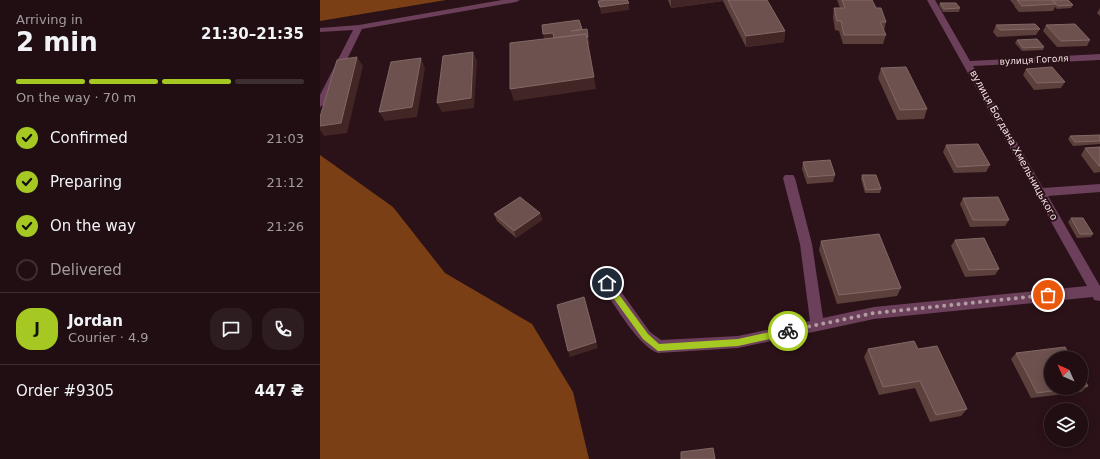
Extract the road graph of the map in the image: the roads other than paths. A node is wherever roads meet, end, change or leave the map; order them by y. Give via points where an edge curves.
1 (516, 0) edge
2 (931, 0) edge
3 (476, 3) edge
4 (359, 27) junction
5 (320, 30) edge
6 (1100, 57) edge
7 (968, 64) junction
8 (320, 104) edge
9 (789, 178) dead end
10 (1100, 188) edge
11 (1041, 192) junction
12 (607, 283) dead end
13 (1098, 294) edge
14 (817, 325) junction

1 - 3 street
2 - 7 street, вулиця Богдана Хмельницького
3 - 4 street
4 - 5 street
4 - 8 street
6 - 7 street, вулиця Гоголя
7 - 11 street, вулиця Богдана Хмельницького
9 - 14 street via 806,244
10 - 11 street
11 - 13 street, вулиця Богдана Хмельницького
12 - 14 street, вулиця Богдана Хмельницького via 645,336 658,347 738,342
13 - 14 street, вулиця Богдана Хмельницького via 874,313

